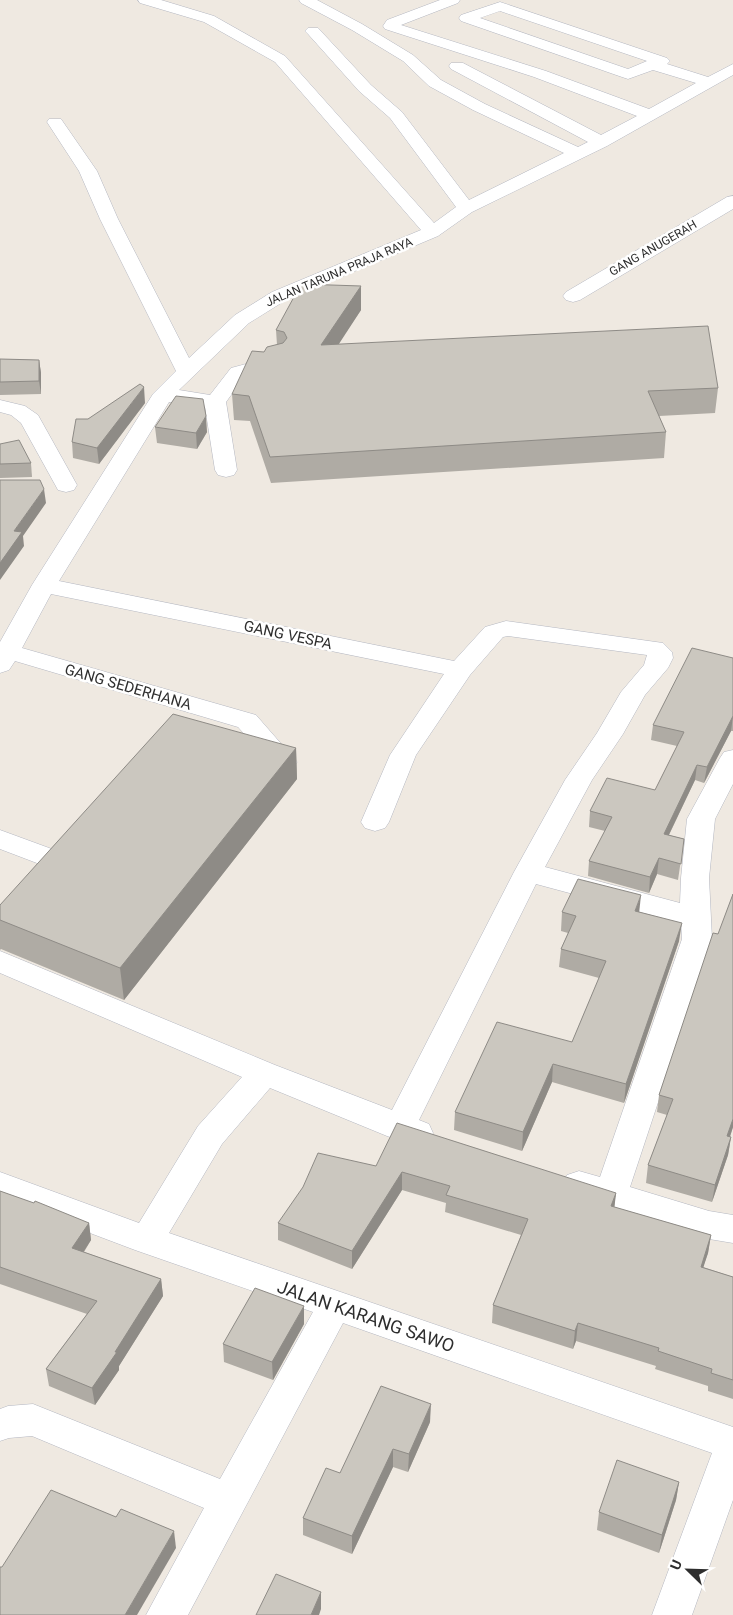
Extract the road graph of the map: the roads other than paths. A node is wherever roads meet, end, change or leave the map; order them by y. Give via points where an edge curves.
1 (145, 0) edge
2 (306, 0) edge
3 (453, 0) edge
4 (313, 32) dead end
5 (653, 65) junction
6 (457, 66) dead end
7 (733, 69) edge
8 (709, 82) junction
9 (650, 115) junction
10 (55, 122) dead end
11 (601, 142) junction
12 (577, 153) junction
13 (733, 201) edge
14 (466, 208) junction
15 (432, 232) junction
16 (573, 296) dead end
17 (276, 362) edge
18 (186, 371) junction
19 (163, 394) junction
20 (215, 402) junction
21 (0, 406) edge
22 (226, 470) dead end
23 (107, 484) junction
24 (44, 584) junction
25 (4, 659) edge
26 (460, 670) junction
27 (733, 758) edge
28 (284, 762) edge
29 (375, 822) dead end
30 (0, 838) edge
31 (50, 859) edge
32 (528, 872) junction
33 (694, 917) junction
34 (0, 962) edge
35 (264, 1073) junction
36 (399, 1127) junction
37 (445, 1142) edge
38 (547, 1174) edge
39 (0, 1185) edge
40 (611, 1194) junction
41 (733, 1229) edge
42 (147, 1240) junction
43 (335, 1305) junction
44 (0, 1425) edge
45 (733, 1445) edge
46 (228, 1500) junction
47 (166, 1615) edge
48 (672, 1615) edge

1 - 15 street via 210,19 280,59
2 - 12 street via 408,58 436,84
3 - 9 street via 390,26 540,74
4 - 14 street via 365,88 396,115
5 - 5 street via 628,74 466,18 500,6 662,61
5 - 8 street
6 - 11 street
7 - 8 street, JALAN TARUNA PRAJA RAYA
8 - 9 street, JALAN TARUNA PRAJA RAYA
9 - 11 street, JALAN TARUNA PRAJA RAYA
10 - 18 street via 88,171 108,219
11 - 12 street, JALAN TARUNA PRAJA RAYA
12 - 14 street, JALAN TARUNA PRAJA RAYA
13 - 16 street, GANG ANUGERAH
14 - 15 street, JALAN TARUNA PRAJA RAYA
15 - 18 street, JALAN TARUNA PRAJA RAYA via 279,296 242,319
17 - 20 street via 238,372
18 - 19 street, JALAN TARUNA PRAJA RAYA
19 - 20 street
19 - 23 street, JALAN TARUNA PRAJA RAYA
20 - 22 street
21 - 23 street via 18,410 30,420 56,485
23 - 24 street, JALAN TARUNA PRAJA RAYA
24 - 25 street, JALAN TARUNA PRAJA RAYA
24 - 26 street, GANG VESPA
25 - 28 street, GANG SEDERHANA via 247,722
26 - 29 street via 403,755
26 - 32 street via 494,632 506,628 654,648 660,652 655,668 634,692 579,780
27 - 33 street via 702,819
30 - 31 street
32 - 33 street
32 - 36 street
33 - 40 street via 697,939
34 - 35 street
35 - 36 street
35 - 42 street via 210,1135
36 - 37 street
38 - 40 street
39 - 42 street, JALAN KARANG SAWO
40 - 41 street via 709,1225
42 - 43 street, JALAN KARANG SAWO
43 - 45 street, JALAN KARANG SAWO
43 - 46 street
44 - 46 street via 33,1420
45 - 48 street
46 - 47 street

